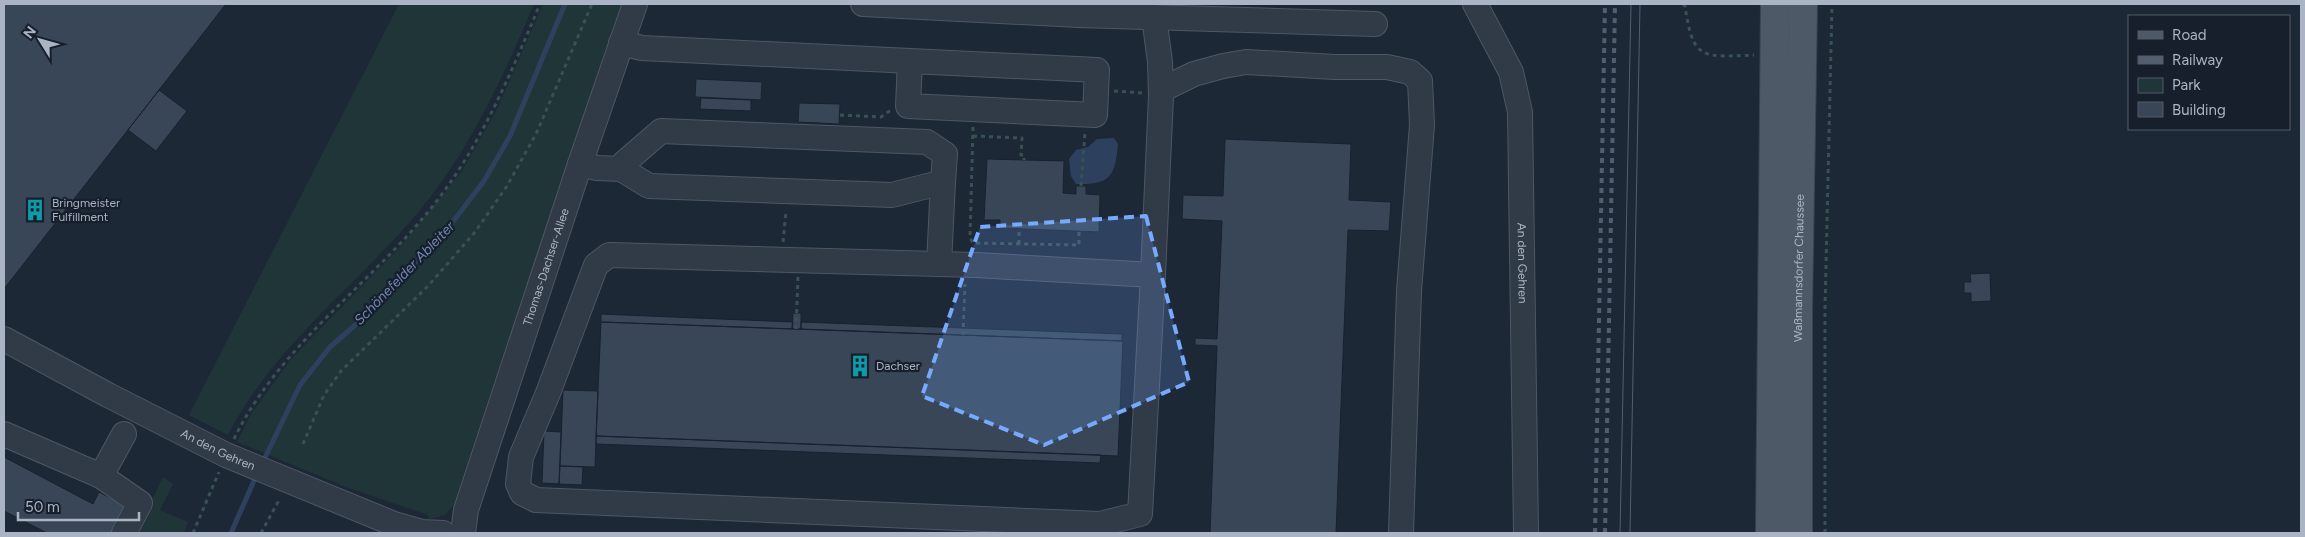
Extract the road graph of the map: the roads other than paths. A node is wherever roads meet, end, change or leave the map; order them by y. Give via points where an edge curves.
1 (635, 4) edge
2 (864, 4) edge
3 (1474, 4) edge
4 (1775, 4) edge
5 (1803, 4) edge
6 (1154, 17) junction
7 (1376, 24) dead end
8 (621, 44) junction
9 (910, 61) junction
10 (1161, 92) junction
11 (580, 164) junction
12 (621, 169) junction
13 (943, 182) junction
14 (939, 264) junction
15 (1153, 275) junction
16 (4, 339) edge
17 (4, 434) edge
18 (124, 434) dead end
19 (101, 476) junction
20 (1100, 529) edge
21 (124, 533) edge
22 (443, 533) edge
23 (463, 533) edge
24 (1401, 533) edge
25 (1526, 533) edge
26 (1770, 533) edge
27 (1798, 533) edge

1 - 8 street, Thomas-Dachser-Allee
2 - 6 street
3 - 25 street, An den Gehren via 1511,72 1520,112
4 - 26 main road, Waßmannsdorfer Chaussee
5 - 27 main road, Waßmannsdorfer Chaussee
6 - 7 street
6 - 10 street
8 - 9 street via 642,48
8 - 11 street, Thomas-Dachser-Allee
9 - 9 street via 1097,70 1095,115 908,106
10 - 15 street
10 - 24 street via 1194,74 1246,62 1386,66 1410,72 1420,81 1422,125 1409,291
11 - 12 street
11 - 23 street, Thomas-Dachser-Allee via 466,510
12 - 13 street via 649,186 892,195
12 - 13 street via 661,131 927,142 945,154
13 - 14 street
14 - 15 street
14 - 20 street via 609,255 596,265 520,457 518,484 522,493 536,500
15 - 20 street via 1140,514
16 - 22 street, An den Gehren via 235,459 279,489 422,532
17 - 19 street
18 - 19 street
19 - 21 street via 140,503

